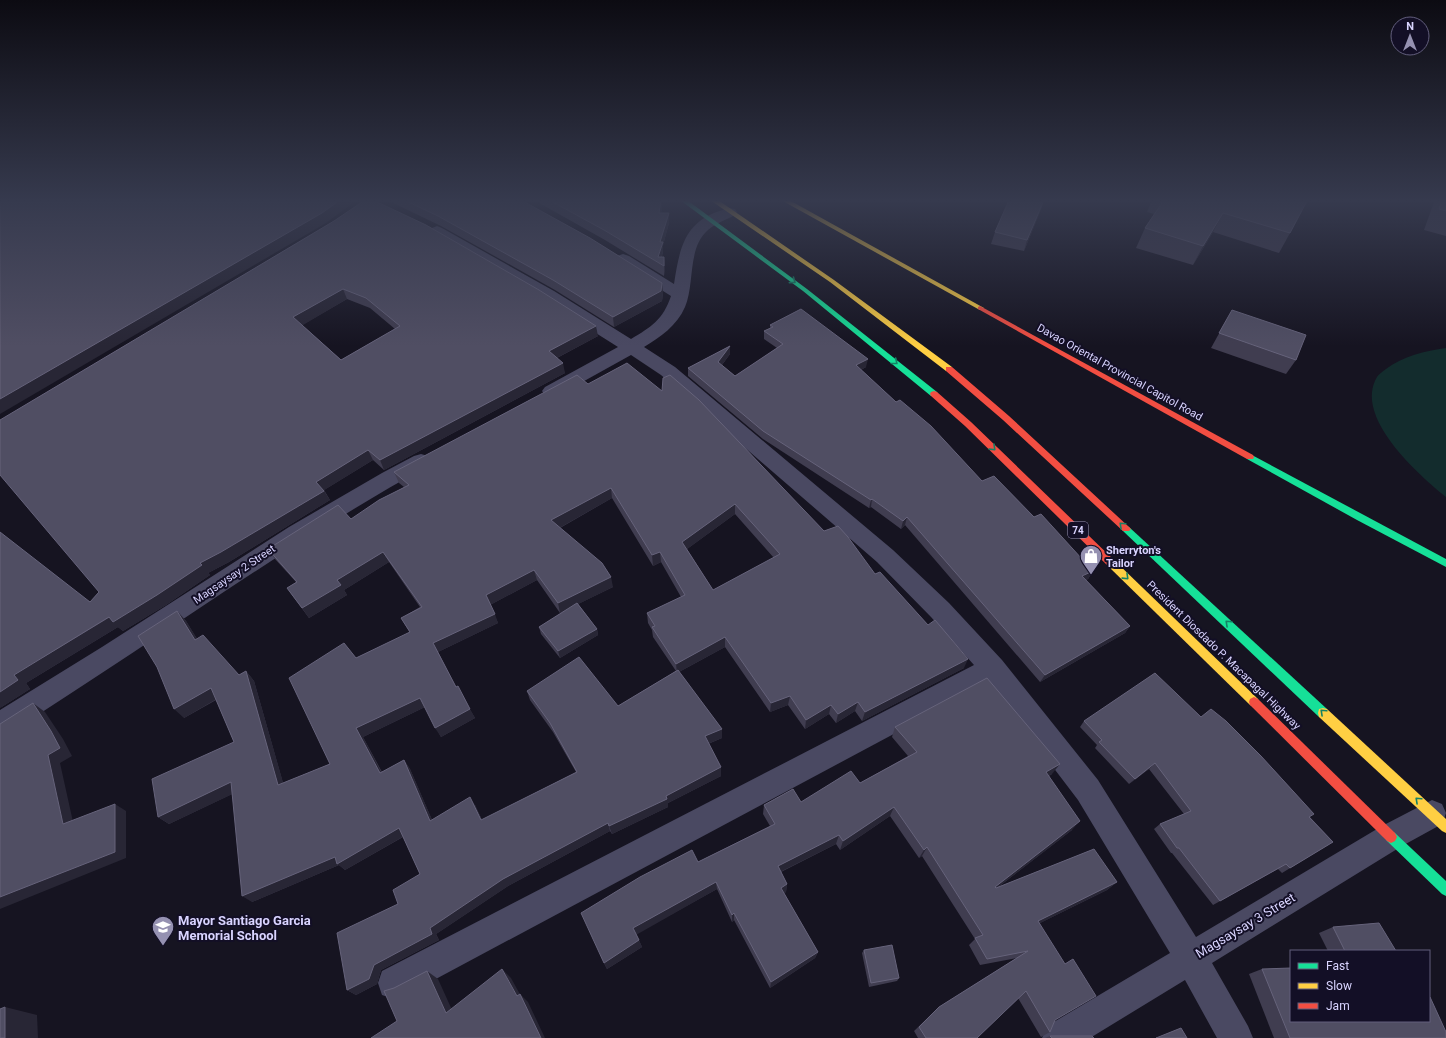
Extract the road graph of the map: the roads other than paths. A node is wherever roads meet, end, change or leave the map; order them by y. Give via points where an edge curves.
1 (467, 248) edge
2 (688, 248) edge
3 (748, 248) edge
4 (785, 248) edge
5 (872, 248) edge
6 (611, 251) edge
7 (681, 295) junction
8 (631, 348) junction
9 (535, 401) edge
10 (438, 452) edge
11 (1446, 563) edge
12 (993, 668) junction
13 (0, 724) edge
14 (1439, 821) edge
15 (1392, 836) junction
16 (1446, 890) edge
17 (1191, 958) junction
18 (394, 983) dead end
19 (1059, 1038) edge
20 (1236, 1038) edge

1 - 8 street via 548,295
2 - 7 street
3 -> 15 main road, President Diosdado P. Macapagal Highway / 74 via 909,373 968,424
14 -> 4 main road via 1006,418 936,358 832,280
5 - 11 main road, Davao Oriental Provincial Capitol Road
6 - 7 street
7 - 8 street via 670,319
8 - 9 street
8 - 12 street via 668,371 884,556 940,610
10 - 13 street, Magsaysay 2 Street via 383,481 308,526
12 - 17 street via 1088,790
12 - 18 street
14 - 15 street, Magsaysay 3 Street
15 - 16 main road, President Diosdado P. Macapagal Highway / 74
15 - 17 street, Magsaysay 3 Street
17 - 19 street, Magsaysay 3 Street
17 - 20 street

